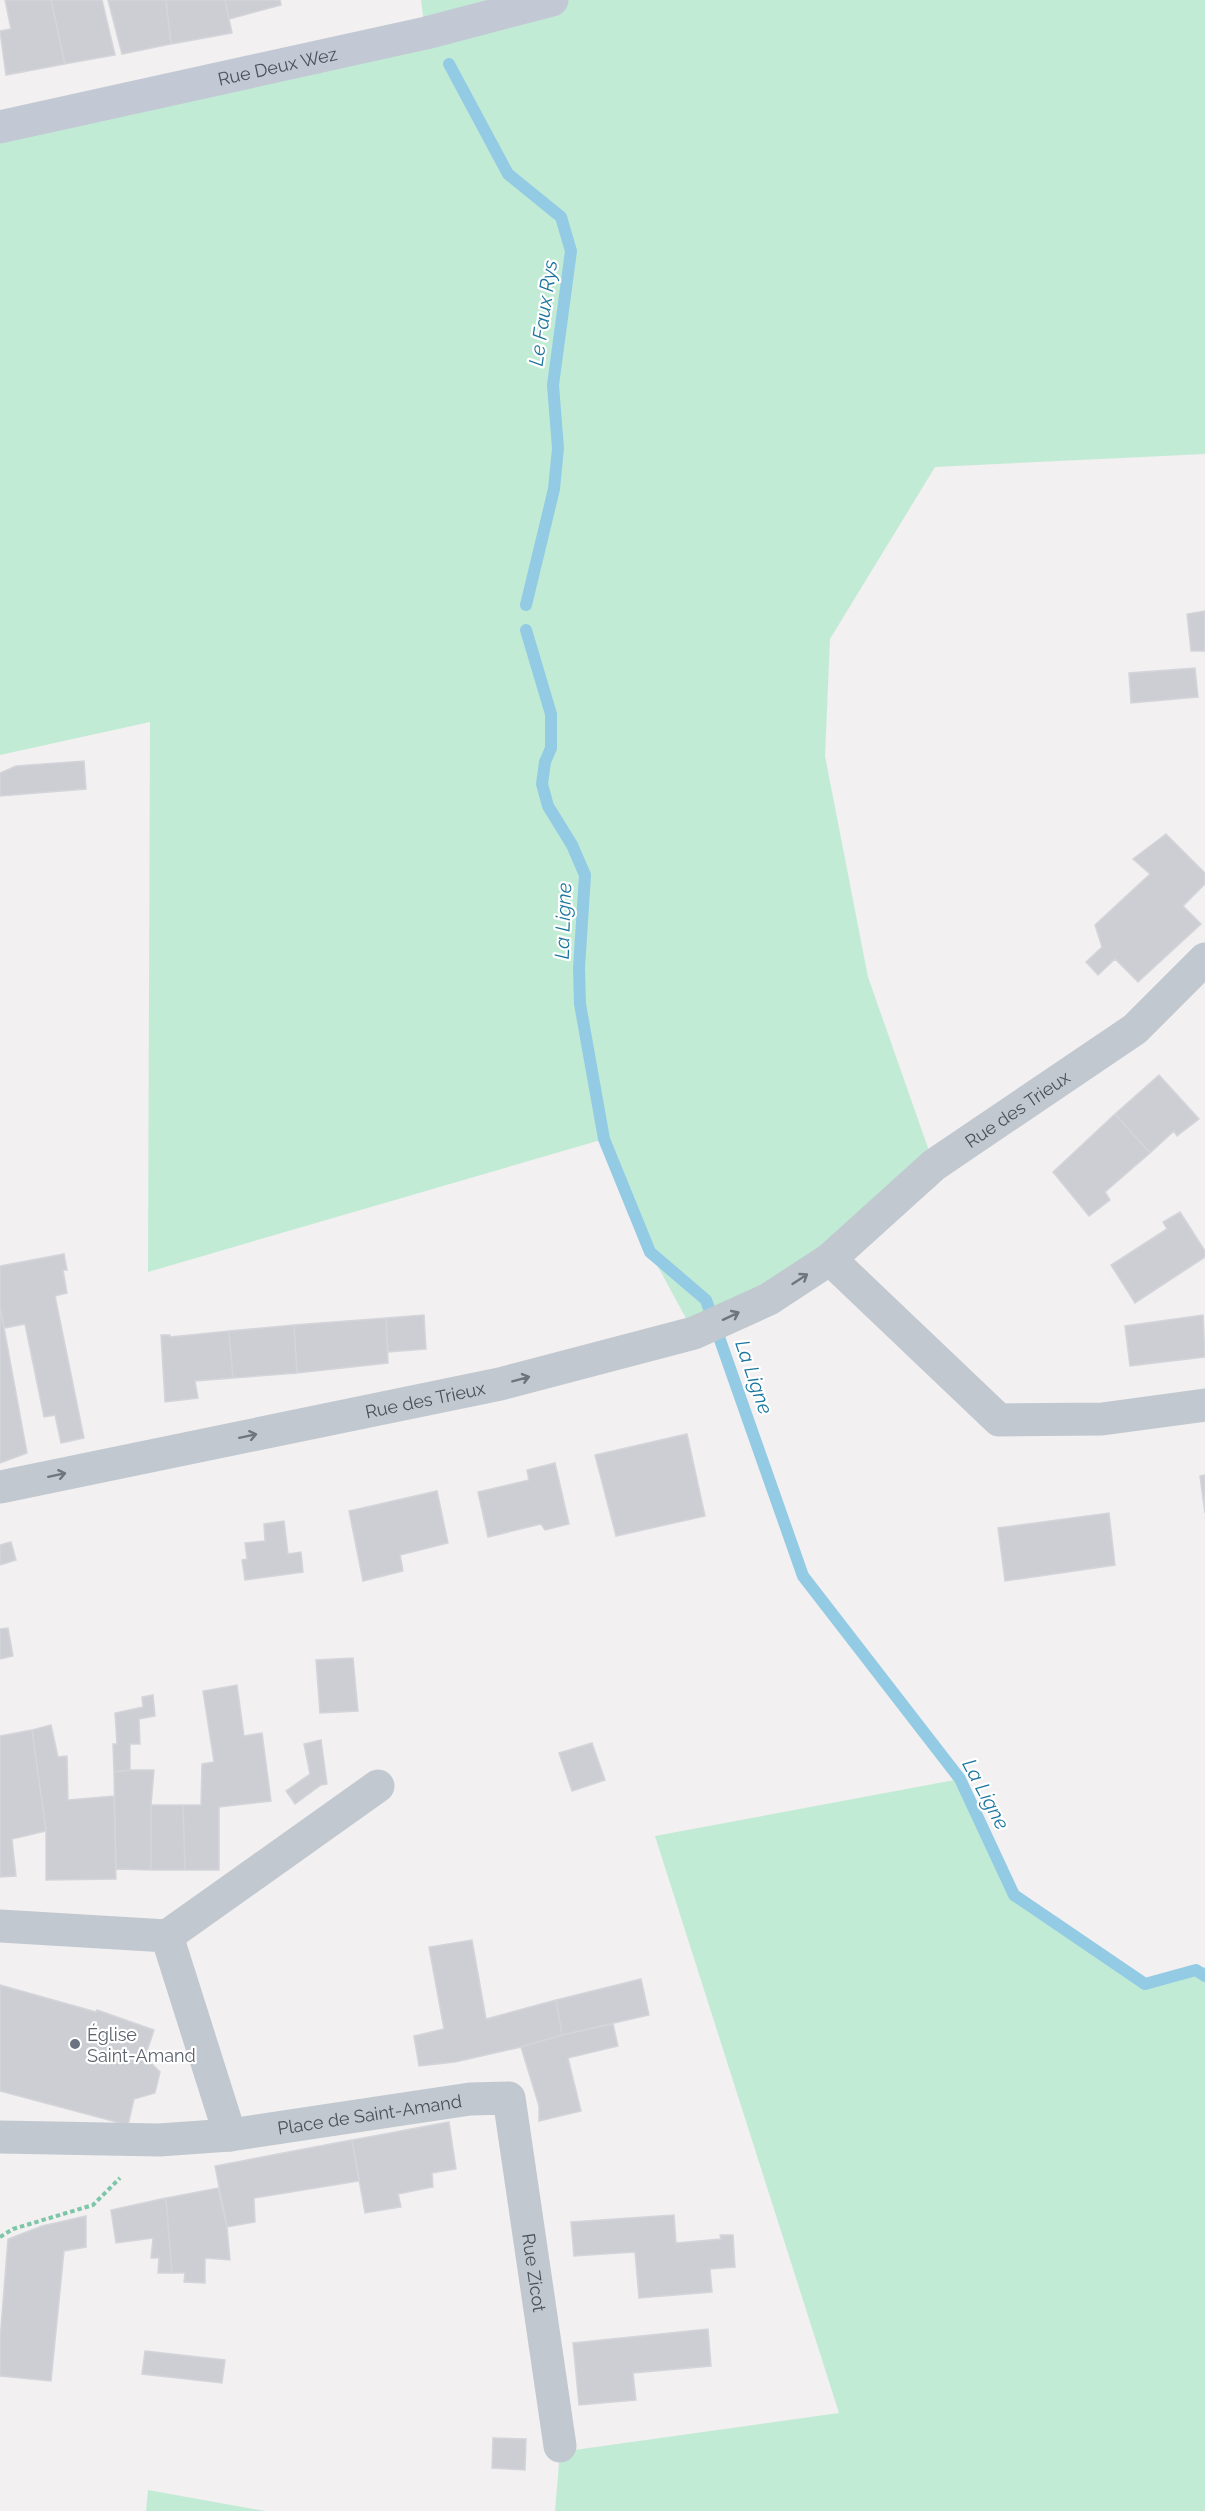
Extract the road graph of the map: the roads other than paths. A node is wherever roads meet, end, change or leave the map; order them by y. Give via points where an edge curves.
1 (552, 0) edge
2 (0, 127) edge
3 (1205, 959) edge
4 (830, 1259) junction
5 (1205, 1405) edge
6 (0, 1486) edge
7 (378, 1786) dead end
8 (0, 1926) edge
9 (167, 1936) junction
10 (509, 2098) joint
11 (230, 2135) junction
12 (0, 2137) edge
13 (560, 2446) dead end

1 - 2 street, Rue Deux Wez via 426,33
3 - 4 street, Rue des Trieux via 1136,1029 934,1165
4 - 5 street via 999,1420 1102,1419
6 -> 4 street, Rue des Trieux via 500,1384 694,1333 769,1299
7 - 9 street
8 - 9 street
9 - 11 street
10 - 11 street, Place de Saint-Amand via 470,2099
10 - 13 street, Rue Zicot
11 - 12 street, Place de Saint-Amand via 159,2140

